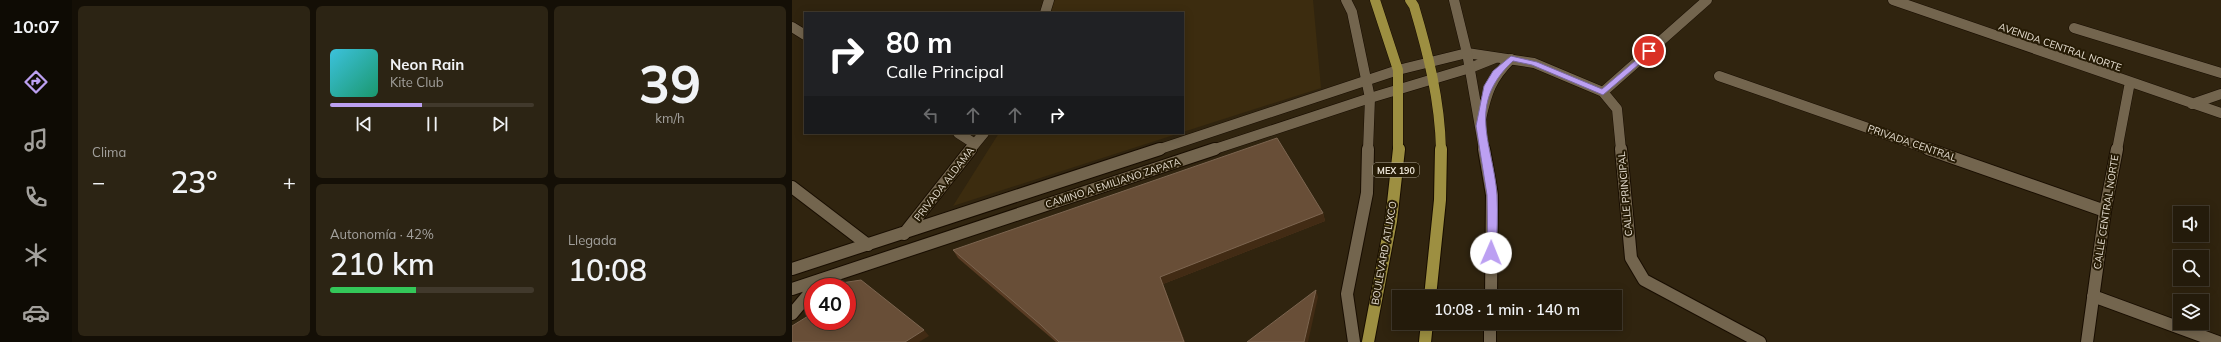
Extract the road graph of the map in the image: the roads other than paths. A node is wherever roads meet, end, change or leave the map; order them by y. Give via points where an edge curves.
1 (1049, 0) edge
2 (1346, 0) edge
3 (1375, 0) edge
4 (1410, 0) edge
5 (1454, 0) edge
6 (1707, 0) edge
7 (1893, 0) edge
8 (1045, 12) edge
9 (792, 27) edge
10 (2074, 28) dead end
11 (804, 34) edge
12 (1467, 53) junction
13 (1495, 58) junction
14 (1511, 59) junction
15 (1431, 61) junction
16 (1470, 68) junction
17 (1398, 70) junction
18 (2221, 72) edge
19 (1719, 76) dead end
20 (1434, 79) junction
21 (1368, 80) junction
22 (2130, 82) junction
23 (1398, 89) junction
24 (1603, 92) junction
25 (2221, 94) edge
26 (1370, 98) junction
27 (2192, 104) junction
28 (2221, 113) edge
29 (1480, 126) junction
30 (960, 134) edge
31 (983, 134) edge
32 (975, 144) junction
33 (792, 187) edge
34 (2105, 211) junction
35 (904, 234) junction
36 (868, 245) junction
37 (840, 255) junction
38 (792, 270) edge
39 (822, 278) edge
40 (837, 278) edge
41 (804, 287) edge
42 (792, 289) edge
43 (1431, 290) edge
44 (1491, 290) edge
45 (2093, 296) junction
46 (804, 300) edge
47 (792, 314) edge
48 (1426, 330) edge
49 (1490, 330) edge
50 (1354, 342) edge
51 (1368, 342) edge
52 (1425, 342) edge
53 (1490, 342) edge
54 (1760, 342) edge
55 (2087, 342) edge
56 (2218, 342) edge

1 - 8 street
2 - 21 street via 1352,12
3 - 17 main road, BOULEVARD ATLIXCO / MEX 190
4 - 15 main road
5 - 12 street
6 - 24 street
7 - 22 street, AVENIDA CENTRAL NORTE
9 - 11 street
10 - 18 street
12 - 13 street, CALLE PRINCIPAL
12 - 15 street, CALLE PRINCIPAL
12 - 16 street
13 - 14 street, CALLE PRINCIPAL
13 - 16 street, CALLE PRINCIPAL
14 - 24 street, CALLE PRINCIPAL via 1534,63
14 - 29 street via 1496,73 1488,86
15 - 17 street, CAMINO A EMILIANO ZAPATA
15 - 20 main road
16 - 20 street, CALLE PRINCIPAL
16 - 29 street
17 - 21 street, CAMINO A EMILIANO ZAPATA
17 - 23 main road, BOULEVARD ATLIXCO / MEX 190
19 - 34 street, PRIVADA CENTRAL
20 - 23 street, CAMINO A EMILIANO ZAPATA
20 - 43 main road via 1441,142 1438,226
21 - 26 street
21 - 35 street, CAMINO A EMILIANO ZAPATA
22 - 27 street, AVENIDA CENTRAL NORTE
22 - 34 street, CALLE CENTRAL NORTE
23 - 26 street, CAMINO A EMILIANO ZAPATA
23 - 51 main road, BOULEVARD ATLIXCO / MEX 190 via 1398,145 1391,221
24 - 54 street, CALLE PRINCIPAL via 1617,109 1631,258 1644,280
25 - 27 street
26 - 40 street, CAMINO A EMILIANO ZAPATA
26 - 50 street via 1367,193 1347,294
27 - 28 street, AVENIDA CENTRAL NORTE
29 - 44 street via 1492,195
30 - 32 street
31 - 32 street, PRIVADA ALDAMA
32 - 35 street, PRIVADA ALDAMA
33 - 36 street
34 - 45 street, CALLE CENTRAL NORTE
35 - 36 street, CAMINO A EMILIANO ZAPATA
36 - 37 street, CAMINO A EMILIANO ZAPATA
37 - 38 street, CAMINO A EMILIANO ZAPATA
37 - 39 street
41 - 42 street, CAMINO A EMILIANO ZAPATA
45 - 55 street, CALLE CENTRAL NORTE
45 - 56 street
46 - 47 street
48 - 52 main road
49 - 53 street

